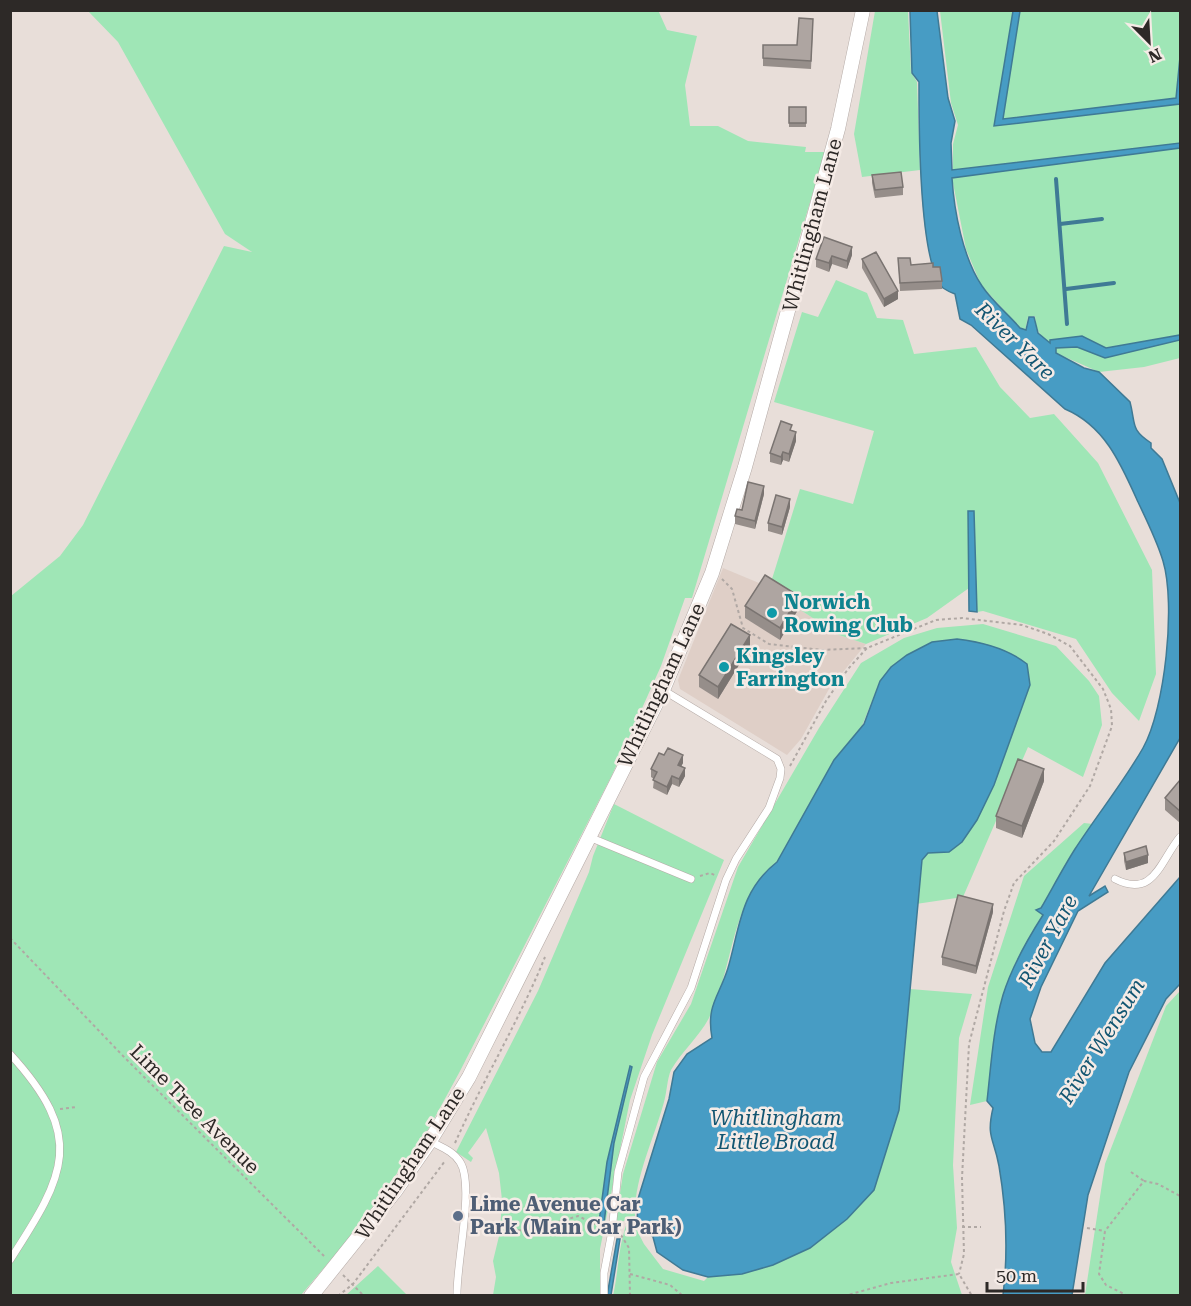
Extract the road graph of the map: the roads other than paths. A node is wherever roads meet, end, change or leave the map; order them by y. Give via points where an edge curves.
1 (863, 10) edge
2 (663, 690) junction
3 (588, 837) junction
4 (1180, 837) edge
5 (691, 879) road end
6 (1115, 879) dead end
7 (10, 1054) edge
8 (430, 1141) junction
9 (10, 1260) edge
10 (311, 1296) edge
11 (457, 1296) edge
12 (604, 1296) edge

1 - 2 street, Whitlingham Lane via 838,129 745,467 712,573
2 - 3 street, Whitlingham Lane
2 - 12 lane via 777,759 781,769 769,808 726,880 691,988 644,1077 618,1172
3 - 5 lane
3 - 8 street, Whitlingham Lane via 469,1077
4 - 6 lane via 1149,881 1138,885
7 - 9 lane via 51,1110 61,1139 58,1173 46,1202
8 - 10 street, Whitlingham Lane
8 - 11 lane via 451,1152 465,1172

